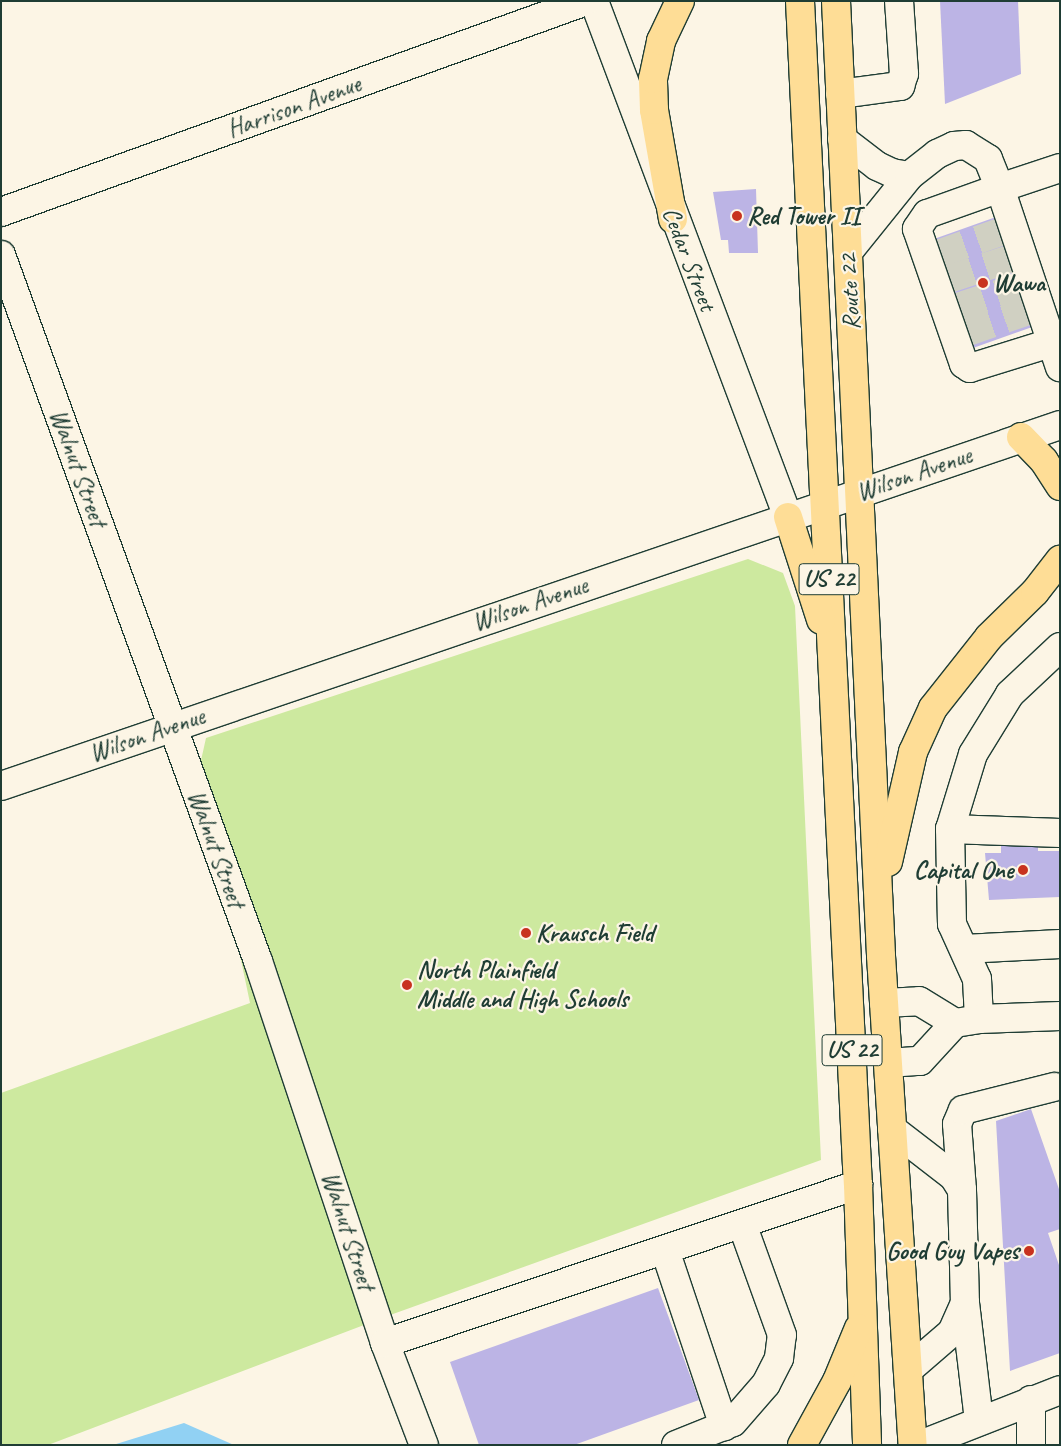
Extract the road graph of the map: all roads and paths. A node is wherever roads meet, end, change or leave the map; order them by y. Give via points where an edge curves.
1 (586, 1) edge
2 (594, 1) edge
3 (680, 1) edge
4 (800, 1) edge
5 (836, 1) edge
6 (899, 1) edge
7 (840, 94) junction
8 (842, 139) junction
9 (1060, 168) edge
10 (909, 176) junction
11 (1000, 188) junction
12 (1, 212) edge
13 (673, 218) junction
14 (848, 252) junction
15 (1, 255) edge
16 (1057, 349) edge
17 (1060, 425) edge
18 (1021, 437) junction
19 (1060, 486) edge
20 (860, 492) junction
21 (825, 504) junction
22 (788, 517) junction
23 (1060, 560) edge
24 (1060, 647) edge
25 (832, 655) junction
26 (171, 726) junction
27 (1, 786) edge
28 (950, 829) junction
29 (1060, 833) edge
30 (1060, 944) edge
31 (964, 949) junction
32 (882, 956) junction
33 (884, 1003) junction
34 (1060, 1016) edge
35 (967, 1021) junction
36 (888, 1063) junction
37 (1055, 1092) edge
38 (892, 1129) junction
39 (858, 1185) junction
40 (962, 1190) junction
41 (742, 1224) junction
42 (665, 1250) junction
43 (966, 1303) junction
44 (864, 1312) junction
45 (385, 1342) junction
46 (908, 1370) junction
47 (1060, 1390) edge
48 (1031, 1400) junction
49 (979, 1421) junction
50 (724, 1426) junction
51 (680, 1444) edge
52 (424, 1445) edge
53 (802, 1445) edge
54 (867, 1445) edge
55 (912, 1445) edge
56 (920, 1445) edge
57 (1031, 1445) edge

1 - 12 street, Harrison Avenue
2 - 13 street, Cedar Street
3 - 13 highway via 661,40 653,79 654,110
4 - 21 highway, US 22
5 - 7 highway, Route 22 / US 22
6 - 7 street via 904,74 900,86
7 - 8 highway, Route 22 / US 22
8 - 10 street via 877,166
8 - 14 highway, Route 22 / US 22
9 - 11 street
10 - 11 street via 937,154 954,146 966,145 988,159
10 - 14 street
11 - 16 street via 1007,230 1030,297
11 - 16 street via 927,214 917,229 932,256 955,322 964,364 970,368
13 - 22 street, Cedar Street
14 - 20 highway, Route 22 / US 22
15 - 26 street, Walnut Street
17 - 18 street, Wilson Avenue
18 - 19 highway via 1044,461
18 - 20 street, Wilson Avenue
20 - 21 street, Wilson Avenue
20 - 32 highway, US 22
21 - 22 street, Wilson Avenue
21 - 25 highway, US 22
22 - 25 highway
22 - 26 street, Wilson Avenue
23 - 32 highway via 1047,579 989,637 952,682 933,708 913,752 887,867
24 - 28 street via 1010,694 973,754
25 - 39 highway, US 22
26 - 27 street, Wilson Avenue
26 - 45 street, Walnut Street via 258,961
28 - 29 street
28 - 31 street via 952,924
30 - 31 street
31 - 35 street via 977,979
32 - 33 highway, US 22
33 - 35 street via 919,1001
33 - 36 highway, US 22
34 - 35 street
35 - 36 street via 920,1061
36 - 38 highway, US 22
37 - 40 street via 963,1110 957,1124
38 - 40 street via 954,1177
38 - 46 highway, US 22
39 - 41 street
39 - 44 highway, US 22
40 - 43 street
41 - 42 street
41 - 50 street via 782,1335 779,1358 766,1384 732,1422
42 - 45 street
42 - 50 street
43 - 46 street via 952,1332
43 - 49 street
44 - 53 highway via 838,1381
44 - 54 highway, US 22
45 - 52 street, Walnut Street
46 - 55 highway, US 22
47 - 48 street
48 - 49 street
48 - 57 street
49 - 56 street
50 - 51 street

